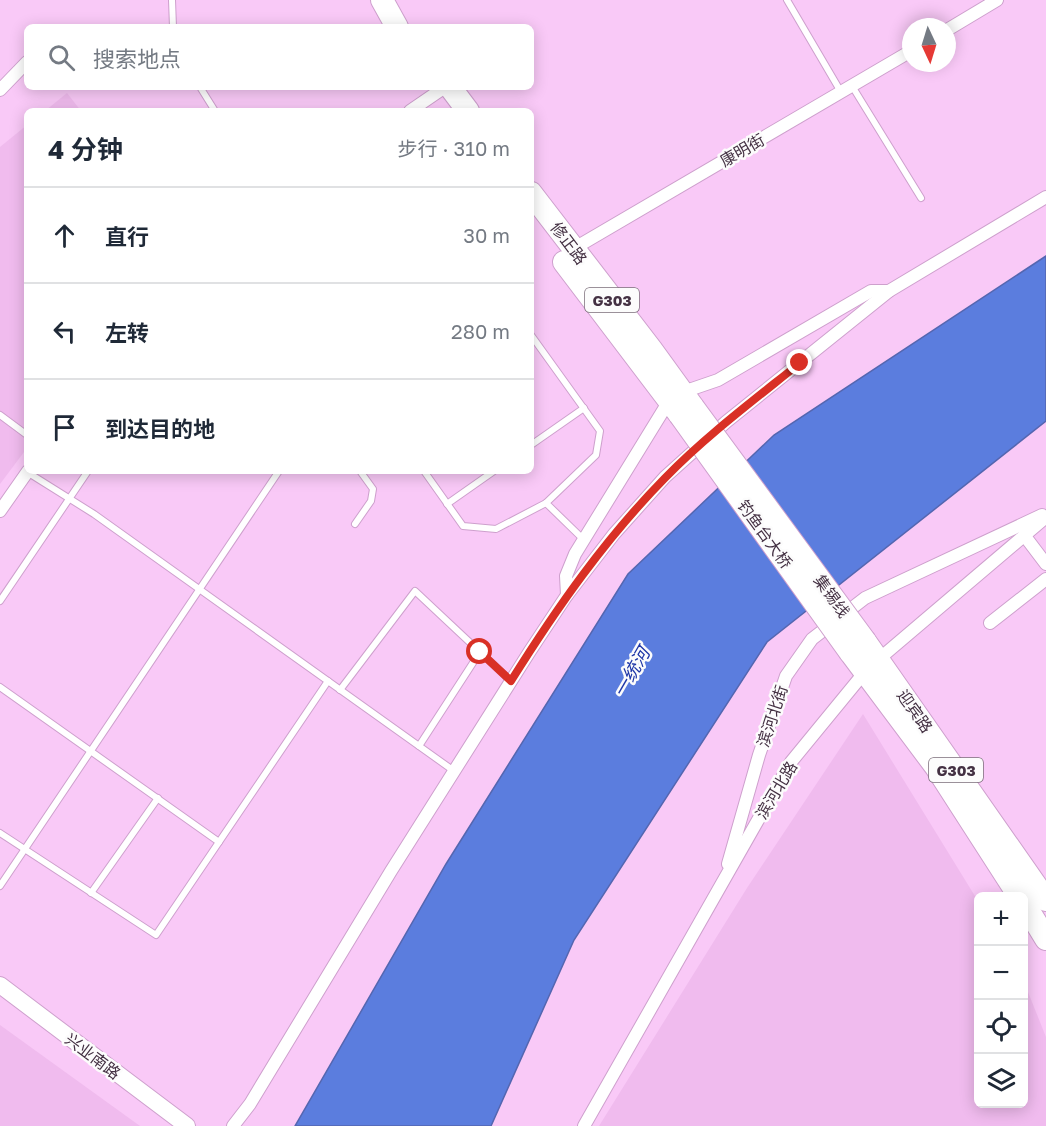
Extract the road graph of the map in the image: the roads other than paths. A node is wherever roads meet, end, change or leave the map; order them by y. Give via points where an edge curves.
1 (172, 0) edge
2 (381, 0) edge
3 (398, 0) edge
4 (787, 0) edge
5 (997, 0) edge
6 (173, 24) edge
7 (396, 24) edge
8 (412, 24) edge
9 (956, 25) edge
10 (902, 56) edge
11 (24, 65) edge
12 (846, 89) junction
13 (0, 90) edge
14 (202, 90) edge
15 (438, 90) edge
16 (442, 90) edge
17 (443, 90) edge
18 (213, 108) edge
19 (414, 108) edge
20 (450, 108) edge
21 (464, 108) edge
22 (534, 197) edge
23 (1046, 197) edge
24 (921, 198) dead end
25 (534, 222) edge
26 (573, 249) junction
27 (889, 291) junction
28 (534, 339) edge
29 (681, 404) junction
30 (584, 408) junction
31 (0, 415) edge
32 (24, 433) edge
33 (534, 443) edge
34 (26, 474) edge
35 (30, 474) edge
36 (86, 474) edge
37 (277, 474) edge
38 (362, 474) edge
39 (426, 474) edge
40 (490, 474) edge
41 (70, 498) junction
42 (546, 503) junction
43 (447, 504) junction
44 (0, 511) edge
45 (1046, 515) edge
46 (355, 524) dead end
47 (1024, 536) junction
48 (584, 540) junction
49 (1046, 564) edge
50 (1046, 579) edge
51 (200, 589) junction
52 (567, 595) junction
53 (0, 601) edge
54 (990, 623) dead end
55 (857, 647) joint
56 (480, 652) junction
57 (872, 666) junction
58 (328, 681) junction
59 (511, 681) junction
60 (0, 687) edge
61 (340, 690) junction
62 (419, 746) junction
63 (91, 751) junction
64 (454, 771) junction
65 (158, 798) junction
66 (0, 833) edge
67 (219, 842) junction
68 (25, 849) junction
69 (722, 883) junction
70 (0, 886) edge
71 (1016, 892) edge
72 (91, 893) junction
73 (1046, 900) edge
74 (1028, 911) edge
75 (1046, 939) edge
76 (0, 985) edge
77 (187, 1126) edge
78 (233, 1126) edge
79 (584, 1126) edge

1 - 6 lane
2 - 7 highway
3 - 8 highway
4 - 12 lane
5 - 9 street
10 - 12 street, 康明街
11 - 13 street
12 - 24 lane
12 - 26 street, 康明街
14 - 18 lane
15 - 19 street
16 - 20 highway
17 - 21 highway
22 - 26 highway, 修正路 / G303
23 - 27 street
25 - 29 highway, 修正路 / G303
26 - 29 highway, 修正路 / G303
27 - 29 street via 871,291
27 - 52 street via 726,422 665,477
28 - 30 lane
29 - 48 street
29 - 55 highway, 钓鱼台大桥 / G303, bridge
30 - 33 lane
30 - 42 lane via 600,431 596,455
31 - 32 lane
34 - 44 street
35 - 41 lane
36 - 41 lane
37 - 51 lane
38 - 46 lane via 373,489 371,501
39 - 43 lane
40 - 43 lane
41 - 51 lane
41 - 53 lane
42 - 43 lane via 496,529 463,526
42 - 48 lane
45 - 47 street, 滨河北路
45 - 69 street, 滨河北街 via 865,598 812,639 786,676
47 - 49 street
47 - 57 street, 滨河北路
48 - 52 street via 567,576
50 - 54 street
51 - 58 lane
51 - 63 lane
52 - 59 street
55 - 57 highway, 迎宾路 / G303
56 - 59 lane
56 - 61 lane via 415,591
56 - 62 lane
57 - 69 street, 滨河北路 via 791,762
57 - 71 highway, 迎宾路 / G303
57 - 73 highway, 迎宾路 / G303
58 - 61 lane
58 - 67 lane
59 - 64 street
60 - 63 lane
61 - 62 lane
62 - 64 lane
63 - 65 lane
63 - 68 lane
64 - 78 street
65 - 67 lane
65 - 72 lane
66 - 68 lane
67 - 72 lane via 156,935
68 - 70 lane
68 - 72 lane
69 - 79 street, 滨河北路
74 - 75 highway
76 - 77 street, 兴业南路

